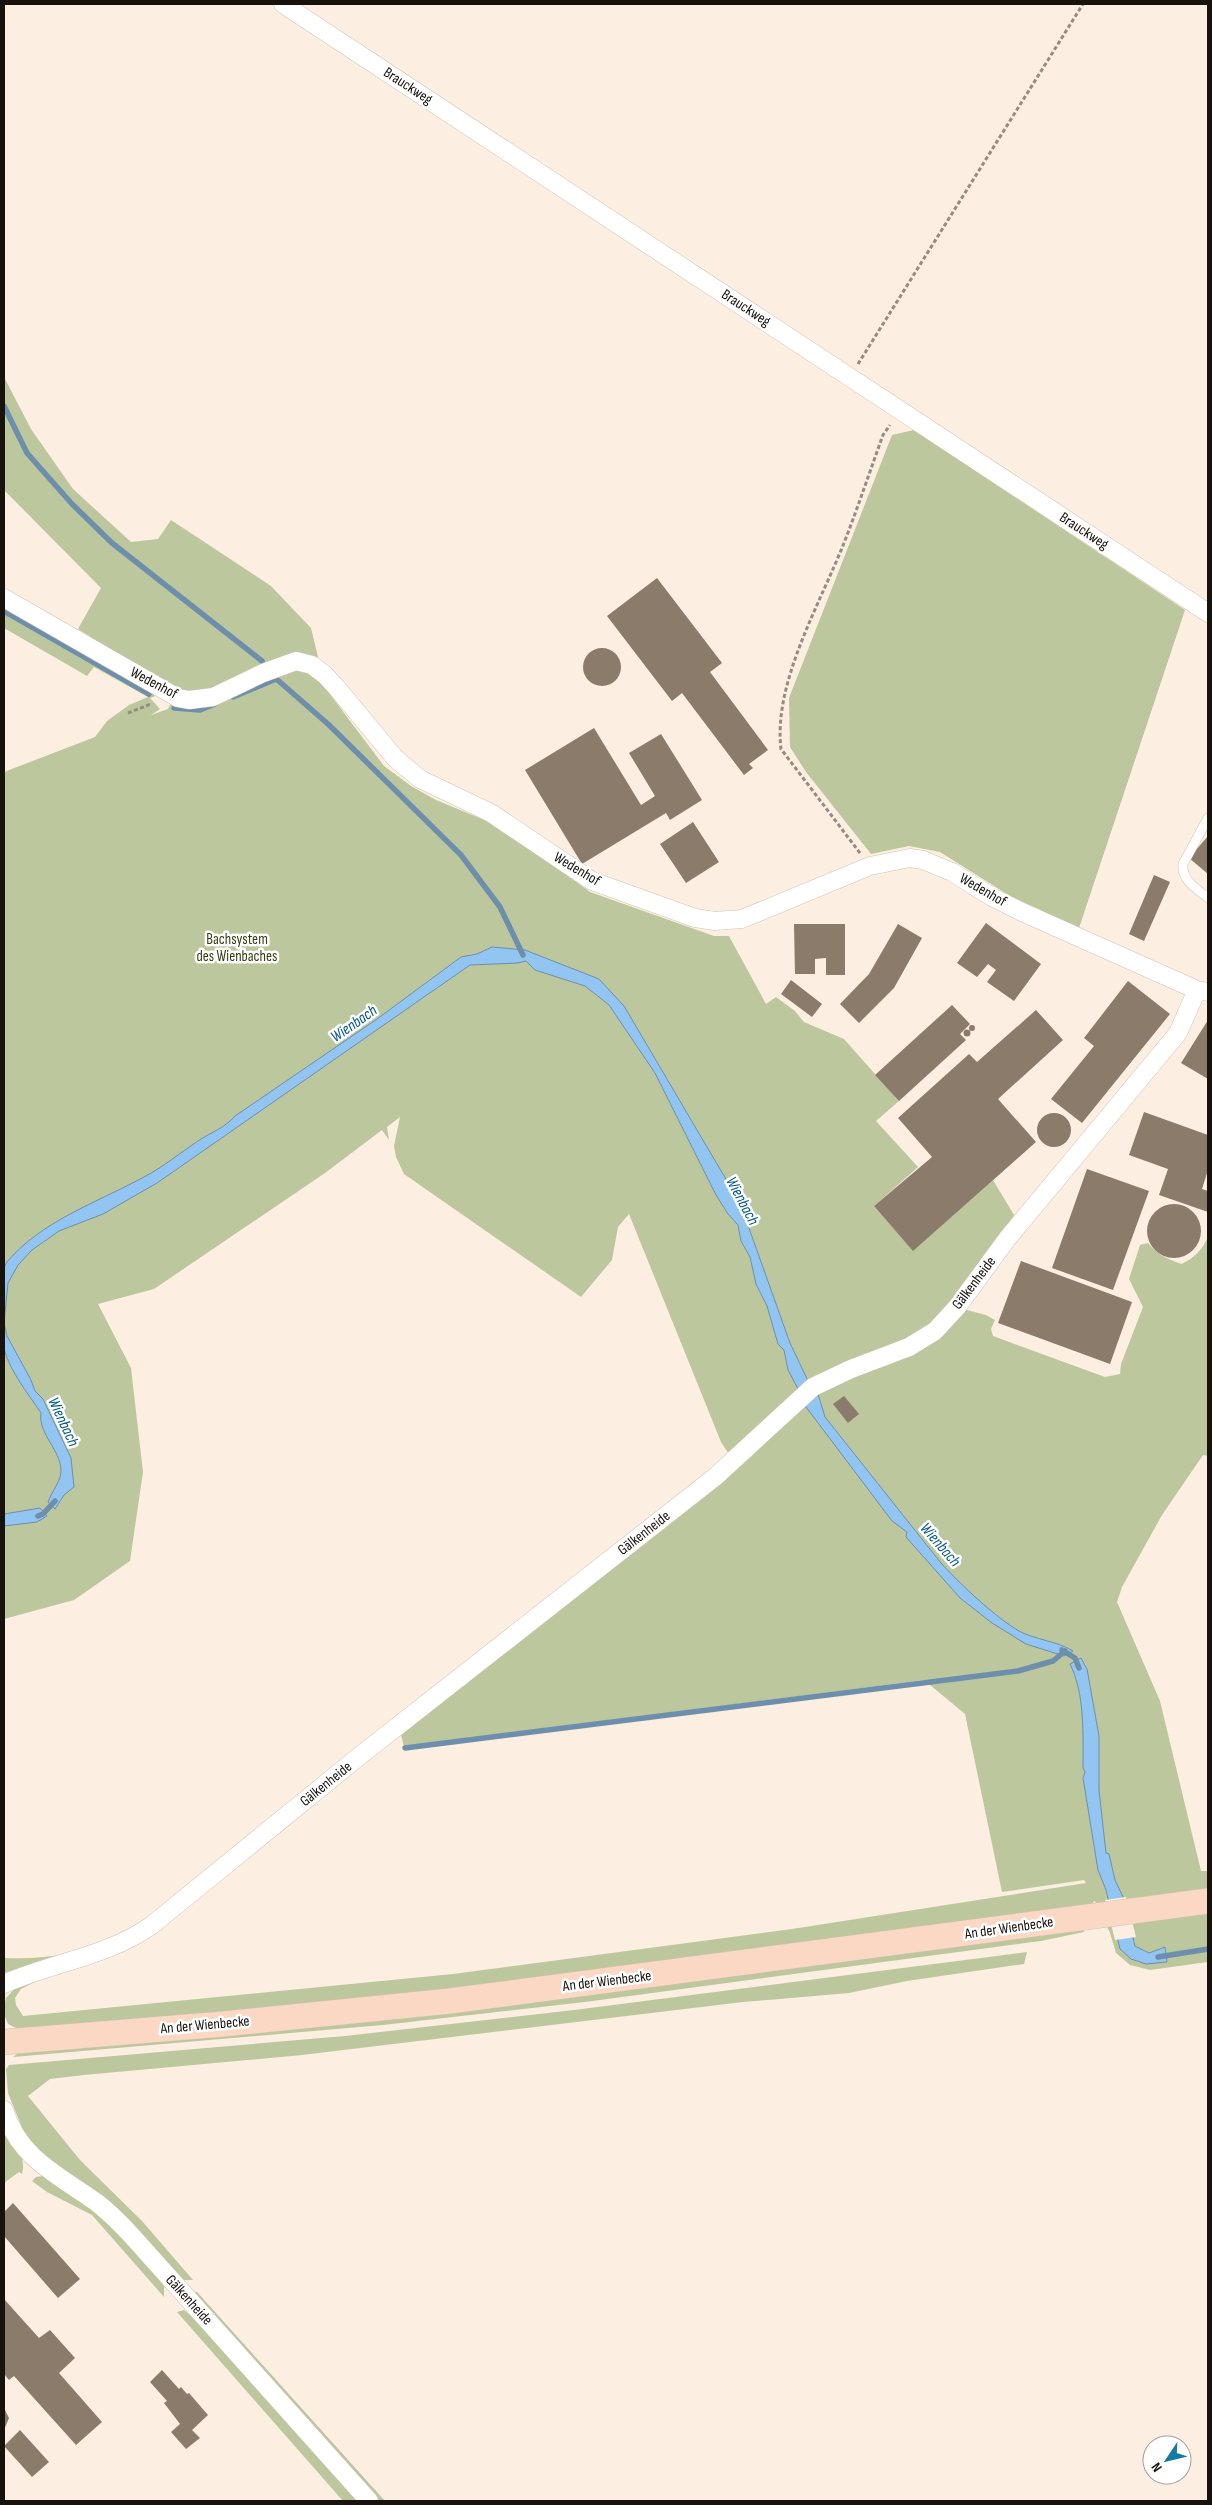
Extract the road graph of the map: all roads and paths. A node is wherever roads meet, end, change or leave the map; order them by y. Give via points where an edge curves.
1 (283, 4) edge
2 (1083, 4) edge
3 (850, 376) junction
4 (900, 410) junction
5 (4, 598) edge
6 (1208, 614) edge
7 (1208, 818) edge
8 (870, 866) junction
9 (1208, 898) edge
10 (1203, 991) edge
11 (1208, 1901) edge
12 (4, 1984) edge
13 (4, 2042) edge
14 (4, 2110) edge
15 (369, 2501) edge

1 - 3 street, Brauckweg
2 - 3 path
3 - 4 street, Brauckweg
4 - 6 street, Brauckweg
4 - 8 path via 883,435 844,542 787,681 779,732 781,748
5 - 8 street, Wedenhof via 178,698 212,698 296,662 312,665 338,688 395,758 420,780 491,813 592,881 695,918 725,921 747,917
7 - 9 lane via 1182,871 1186,880
8 - 10 street, Wedenhof via 910,858 935,863 1022,912
10 - 12 street, Gälkenheide via 1178,1033 935,1331 910,1348 851,1368 819,1384 794,1402 708,1482 357,1758 152,1925 118,1946 40,1969
11 - 13 street, An der Wienbecke via 450,2001
14 - 15 street, Gälkenheide via 20,2143 39,2164 102,2207 132,2236

